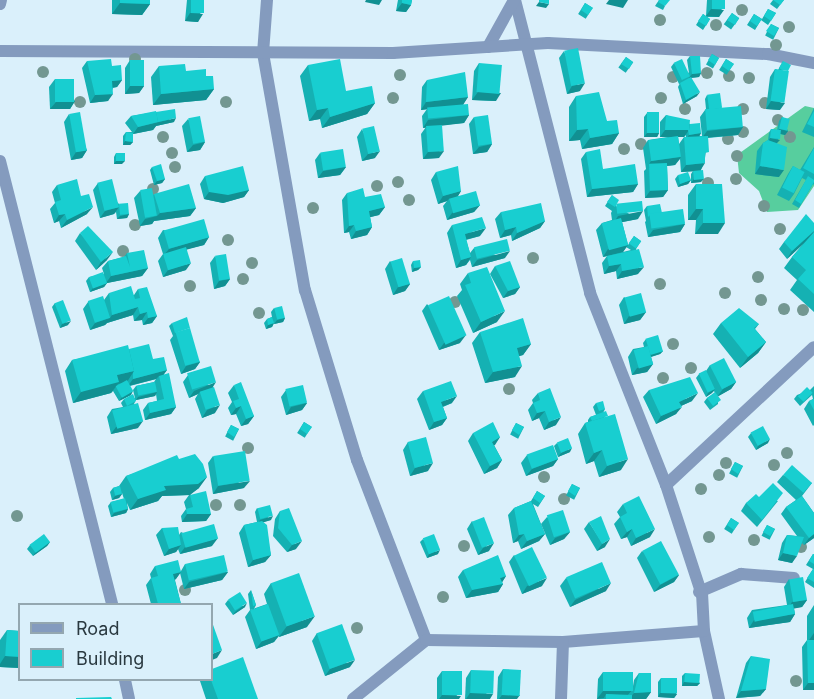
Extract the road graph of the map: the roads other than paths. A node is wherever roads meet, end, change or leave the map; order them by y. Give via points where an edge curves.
1 (267, 0) edge
2 (515, 0) edge
3 (523, 44) junction
4 (488, 47) junction
5 (0, 51) edge
6 (263, 52) junction
7 (814, 63) edge
8 (0, 161) edge
9 (814, 347) edge
10 (666, 485) junction
11 (794, 578) edge
12 (699, 592) junction
13 (112, 603) edge
14 (704, 632) junction
15 (426, 640) junction
16 (563, 642) junction
17 (125, 681) edge
18 (129, 699) edge
19 (353, 699) edge
20 (561, 699) edge
21 (719, 699) edge

1 - 6 street
2 - 3 street
2 - 4 street
3 - 4 street
3 - 7 street via 768,54
3 - 10 street via 590,293
4 - 6 street
5 - 6 street
6 - 15 street via 305,290 357,460
8 - 13 street
9 - 10 street
10 - 12 street
11 - 12 street via 741,574
12 - 14 street
14 - 16 street
14 - 21 street
15 - 16 street
15 - 19 street
16 - 20 street
17 - 18 street

